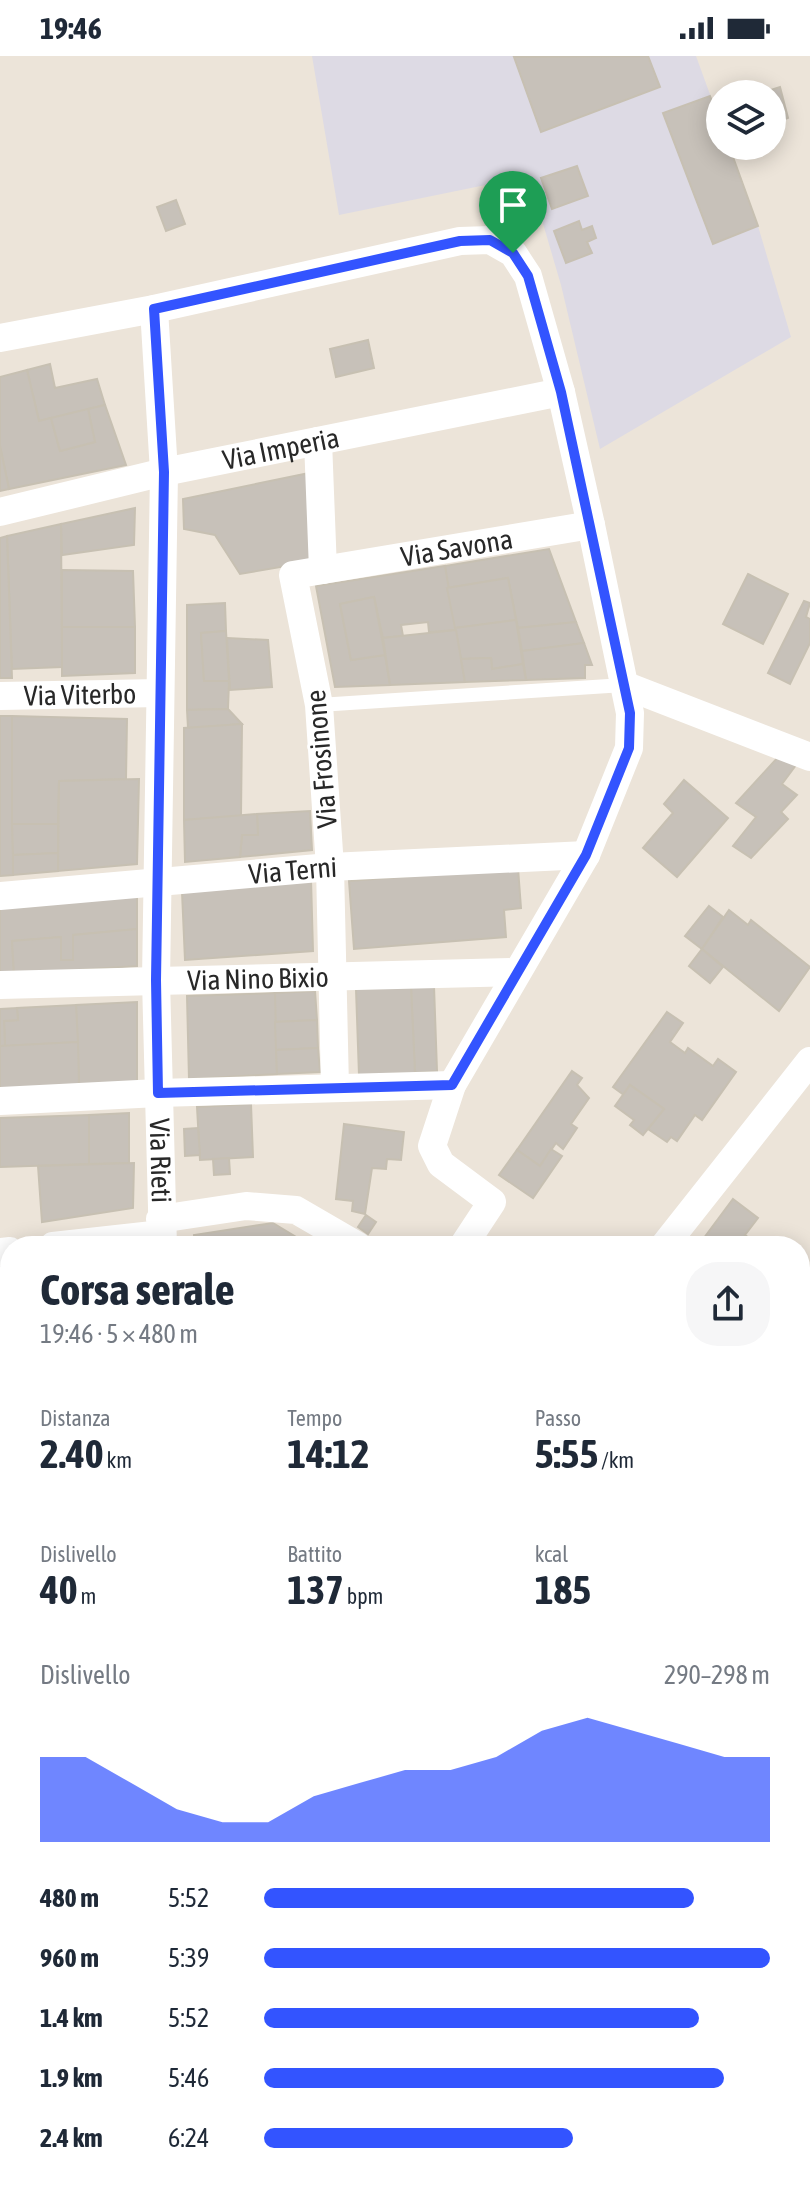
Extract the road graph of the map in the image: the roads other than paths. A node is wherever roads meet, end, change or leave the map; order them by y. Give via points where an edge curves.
1 (154, 309) junction
2 (0, 338) edge
3 (561, 392) junction
4 (318, 441) junction
5 (164, 472) junction
6 (0, 512) edge
7 (591, 525) junction
8 (323, 570) junction
9 (293, 575) joint
10 (624, 685) junction
11 (160, 693) junction
12 (0, 696) edge
13 (319, 705) junction
14 (810, 757) edge
15 (586, 855) junction
16 (330, 867) junction
17 (157, 882) junction
18 (0, 896) edge
19 (515, 972) junction
20 (332, 978) junction
21 (156, 980) junction
22 (0, 985) edge
23 (810, 1061) edge
24 (452, 1085) junction
25 (335, 1088) junction
26 (158, 1093) junction
27 (0, 1101) edge
28 (162, 1233) edge
29 (137, 1236) edge
30 (341, 1236) edge
31 (470, 1236) edge
32 (672, 1236) edge

1 - 2 street
1 - 3 street via 460,241 490,240 513,253 528,276
1 - 5 street, Via Rieti
3 - 4 street, Via Imperia
3 - 7 street
4 - 5 street, Via Imperia
4 - 8 street
5 - 6 street, Via Imperia
5 - 11 street, Via Rieti
7 - 8 street, Via Savona
7 - 10 street
8 - 9 street, Via Savona
9 - 13 street, Via Frosinone
10 - 13 lane
10 - 14 street
10 - 15 street via 629,748
11 - 12 street, Via Viterbo
11 - 17 street, Via Rieti
13 - 16 street, Via Frosinone
15 - 16 street, Via Terni
15 - 19 street
16 - 17 street, Via Terni
16 - 20 street, Via Frosinone
17 - 18 street, Via Terni
17 - 21 street, Via Rieti
19 - 20 street, Via Nino Bixio
19 - 24 street
20 - 21 street, Via Nino Bixio
20 - 25 street, Via Frosinone
21 - 22 street, Via Nino Bixio
21 - 26 street, Via Rieti
23 - 32 street
24 - 25 street
24 - 31 street via 432,1146 441,1164 492,1202
25 - 26 street
26 - 27 street
26 - 28 street, Via Rieti
28 - 29 street
28 - 30 street via 246,1206 296,1210

